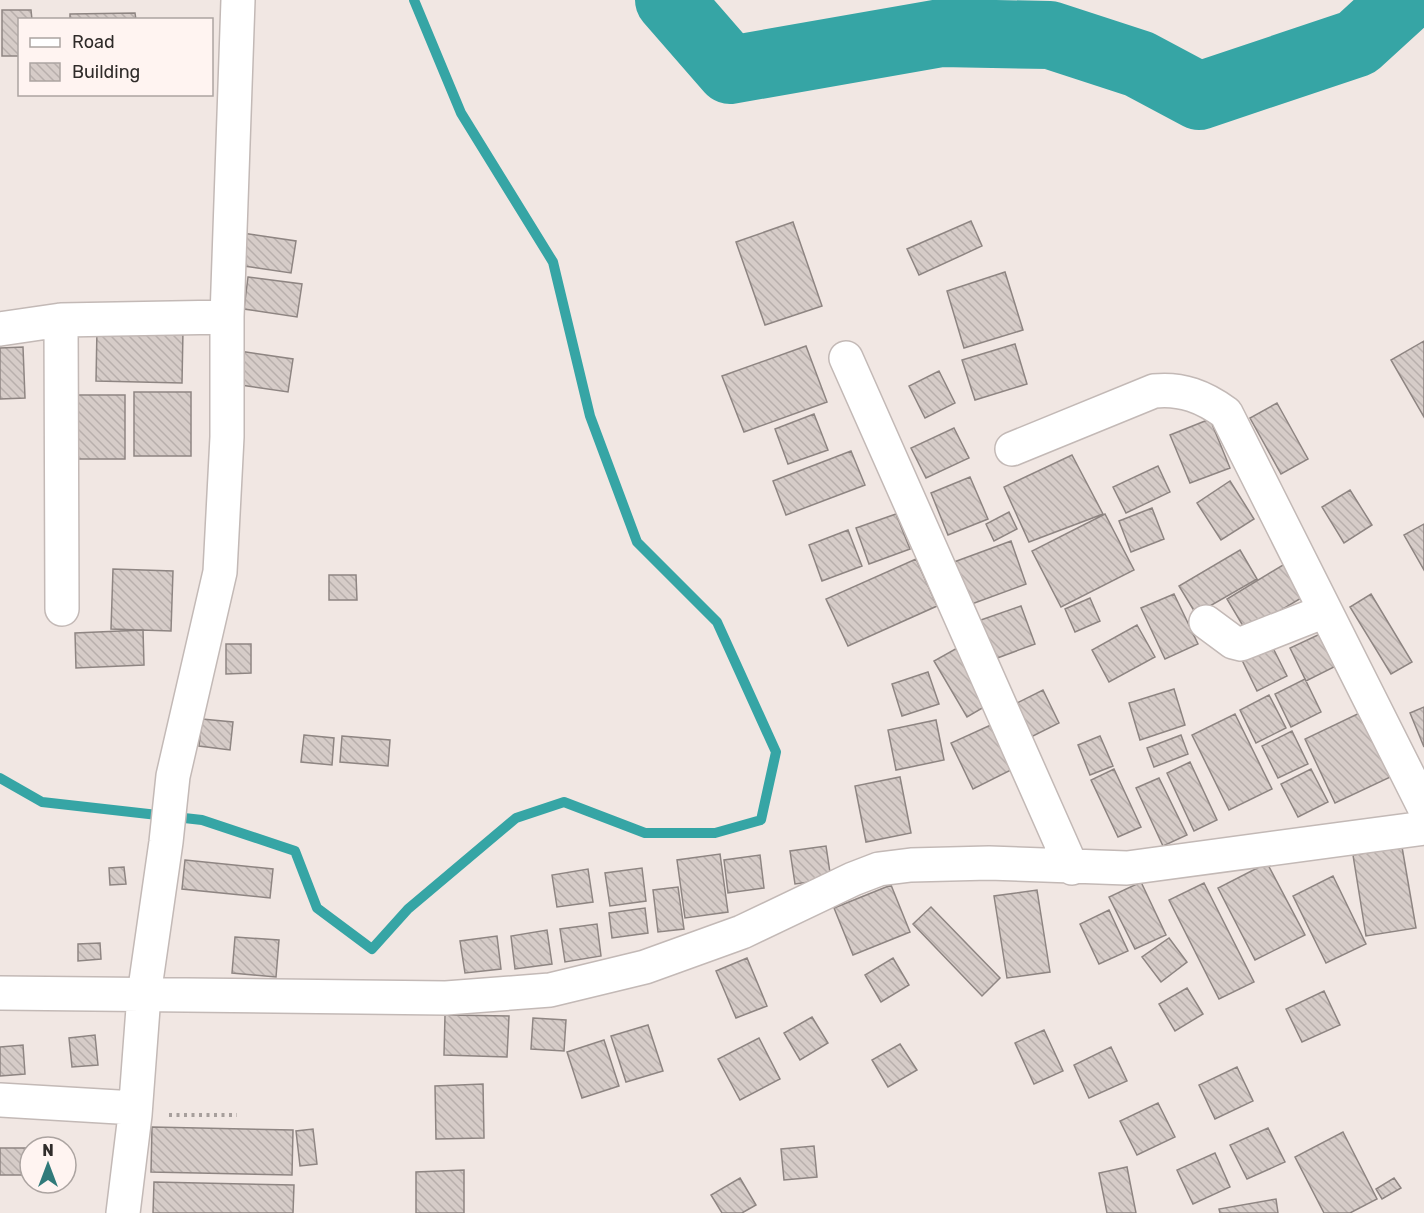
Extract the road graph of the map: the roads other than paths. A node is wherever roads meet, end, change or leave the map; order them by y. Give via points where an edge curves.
1 (238, 0) edge
2 (227, 317) junction
3 (61, 320) junction
4 (0, 329) edge
5 (846, 358) dead end
6 (1012, 449) dead end
7 (62, 609) dead end
8 (1325, 611) junction
9 (1206, 622) dead end
10 (1424, 807) edge
11 (1424, 828) edge
12 (1072, 868) junction
13 (0, 993) edge
14 (144, 995) junction
15 (0, 1100) edge
16 (135, 1111) junction
17 (123, 1213) edge

1 - 2 street
2 - 3 street
2 - 14 street via 220,572 173,776
3 - 4 street
3 - 7 street
5 - 12 street
6 - 8 street via 1154,390 1172,389 1208,400 1226,413
8 - 9 street via 1241,644
8 - 10 street
11 - 12 street via 1127,868
12 - 14 street via 989,863 879,869 742,932 645,967 550,990 446,998
13 - 14 street
14 - 16 street
15 - 16 street
16 - 17 street

